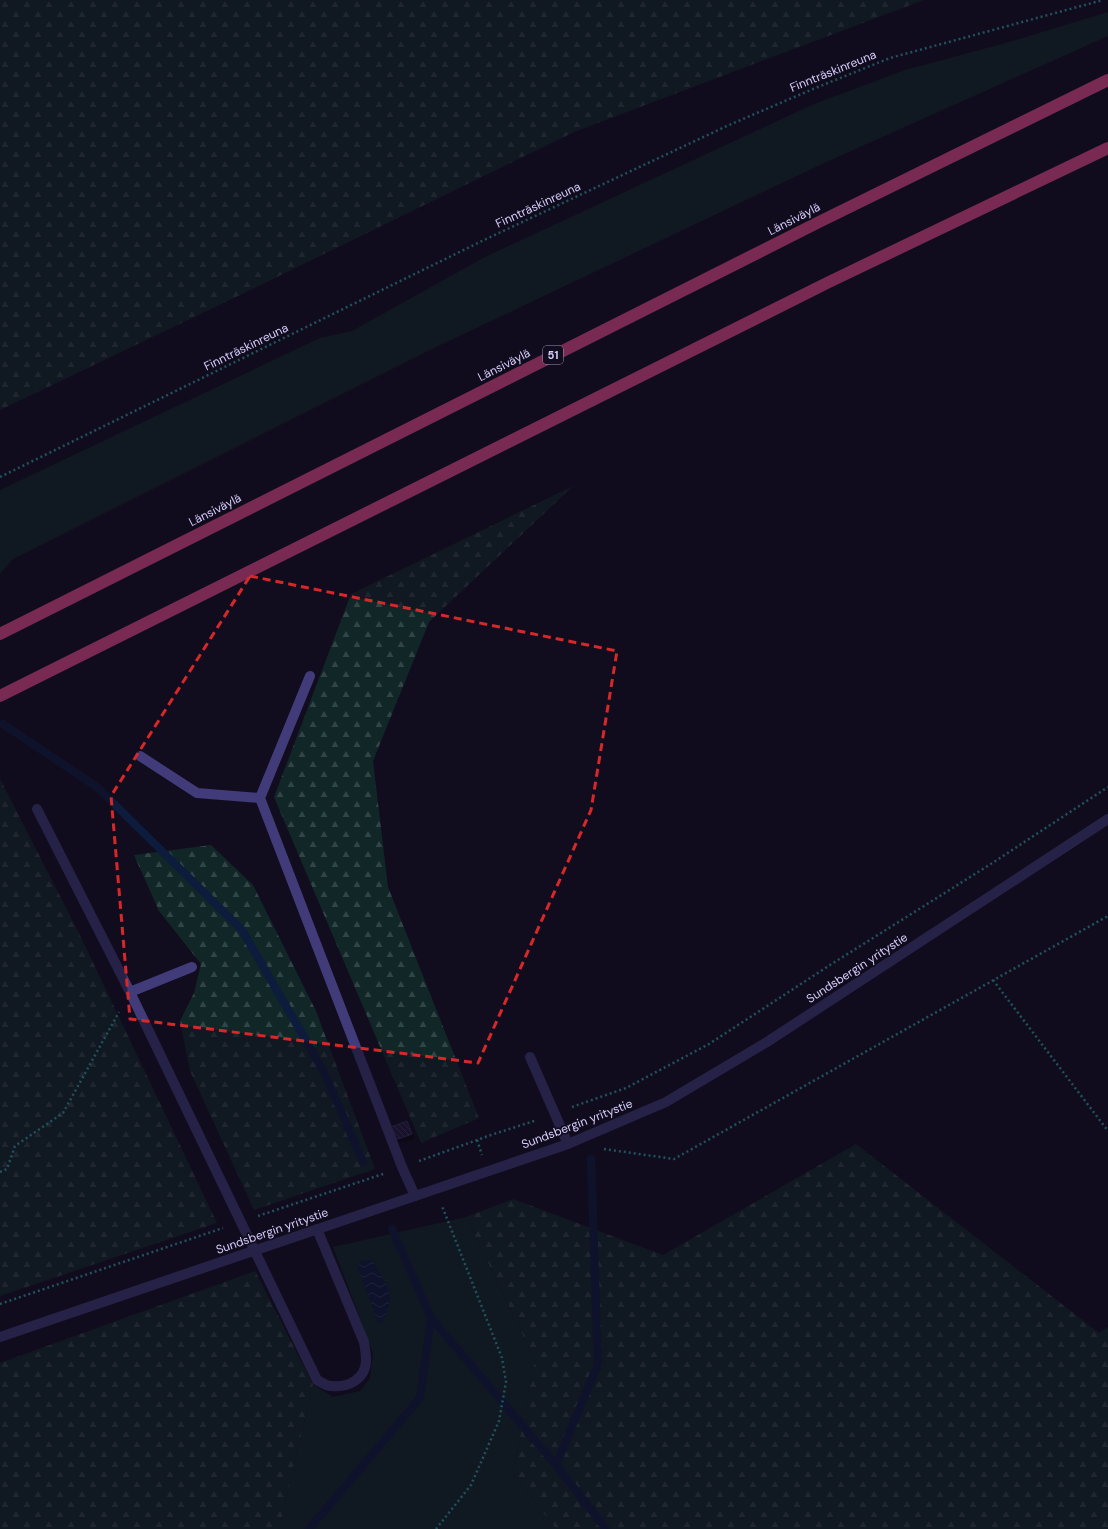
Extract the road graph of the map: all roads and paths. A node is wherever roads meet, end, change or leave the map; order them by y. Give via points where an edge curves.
1 (1103, 0) edge
2 (1108, 80) edge
3 (1108, 148) edge
4 (0, 477) edge
5 (0, 634) edge
6 (310, 676) dead end
7 (0, 696) edge
8 (140, 756) dead end
9 (1108, 787) edge
10 (260, 798) junction
11 (38, 809) dead end
12 (1108, 819) edge
13 (1108, 916) edge
14 (192, 967) dead end
15 (993, 980) junction
16 (130, 992) junction
17 (530, 1058) dead end
18 (555, 1114) junction
19 (1108, 1131) edge
20 (568, 1144) junction
21 (402, 1167) junction
22 (0, 1172) edge
23 (435, 1189) junction
24 (415, 1196) junction
25 (241, 1222) junction
26 (317, 1229) junction
27 (255, 1250) junction
28 (0, 1304) edge
29 (0, 1337) edge
30 (436, 1529) edge

1 - 4 path, Finnträskinreuna via 890,58 743,119 475,245
2 - 5 highway, Länsiväylä / 51 via 819,222
3 - 7 highway via 829,282
6 - 10 street
8 - 10 street via 197,793
9 - 18 path via 709,1044 626,1088
10 - 21 street
11 - 16 street
12 - 20 street, Sundsbergin yritystie via 767,1042 666,1102
13 - 15 path
14 - 16 street
15 - 19 path
15 - 20 path via 674,1159
16 - 22 path via 63,1113 15,1146 7,1169
16 - 25 street
17 - 18 street
18 - 20 street
18 - 21 path
20 - 23 street, Sundsbergin yritystie
21 - 24 street
21 - 25 path
23 - 24 street, Sundsbergin yritystie
23 - 30 path via 502,1358 506,1382 499,1421 471,1485
24 - 26 street, Sundsbergin yritystie
25 - 27 street
25 - 28 path
26 - 27 street, Sundsbergin yritystie
26 - 27 street via 364,1342 366,1361 363,1374 355,1382 329,1386 317,1380
27 - 29 street, Sundsbergin yritystie

